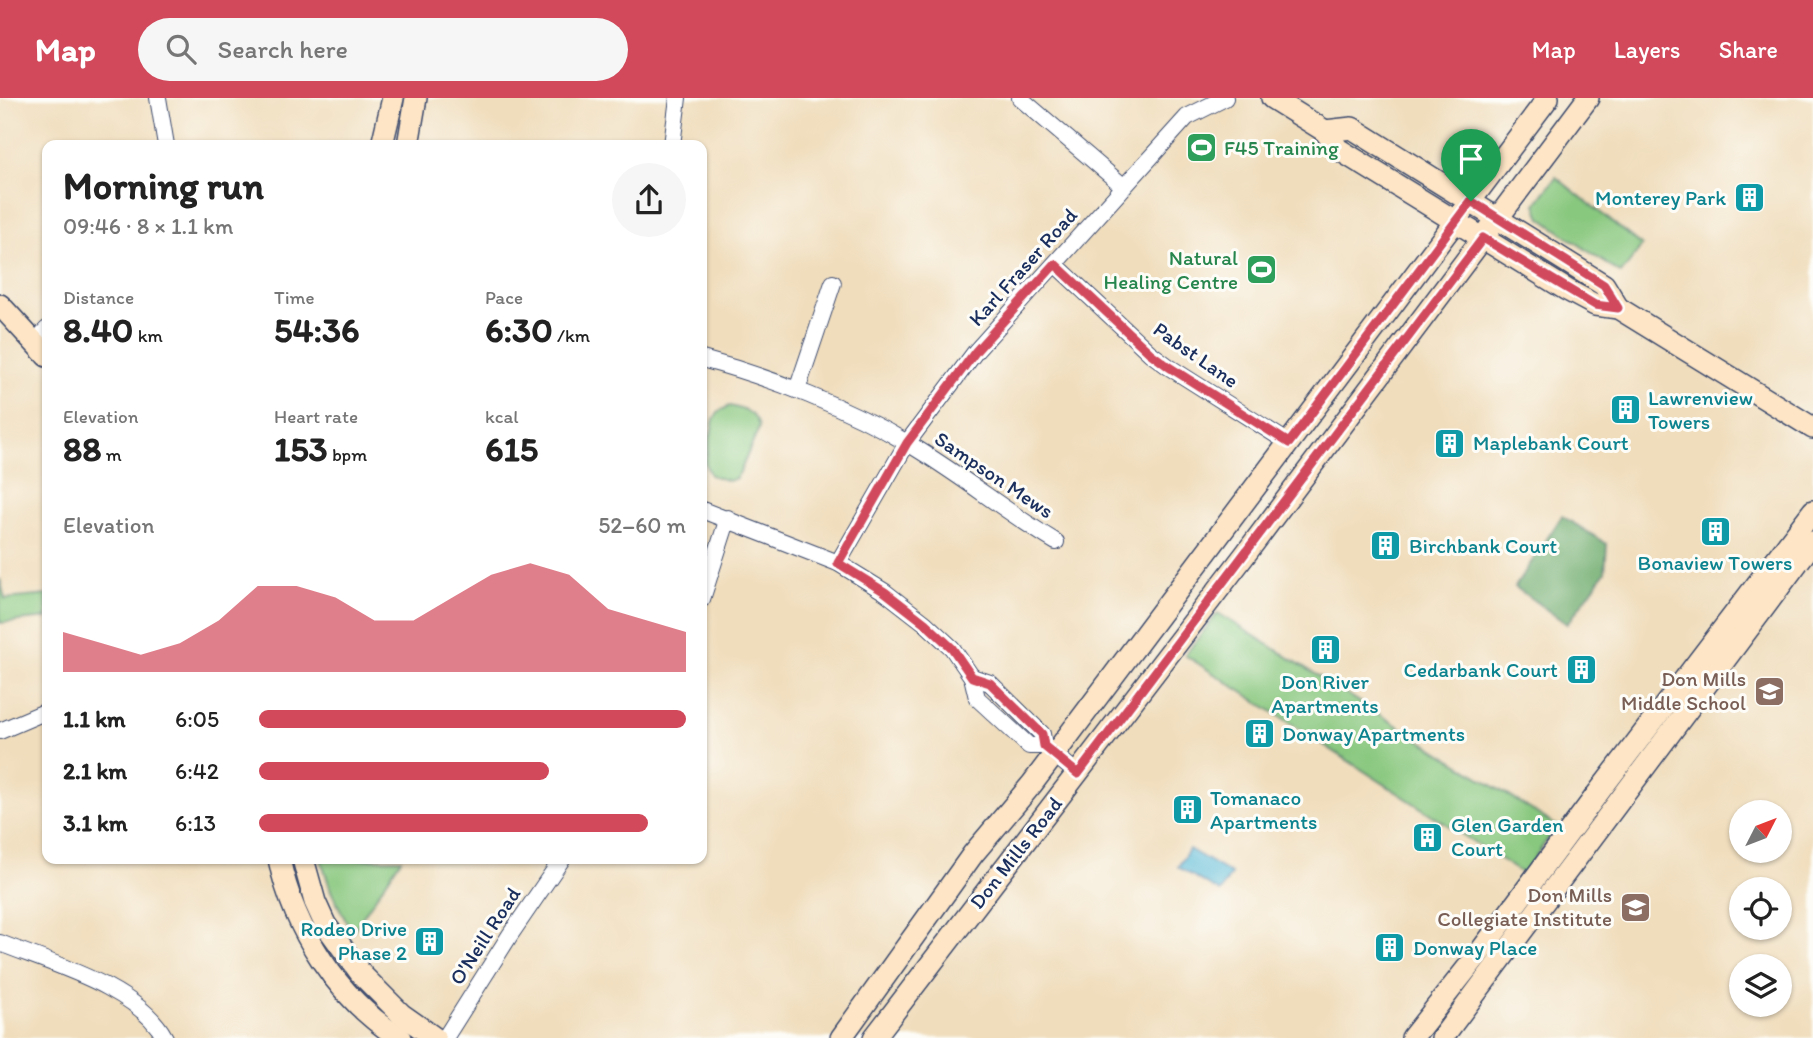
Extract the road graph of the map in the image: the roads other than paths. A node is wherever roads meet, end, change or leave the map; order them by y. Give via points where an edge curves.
1 (158, 98) edge
2 (393, 98) edge
3 (416, 98) edge
4 (678, 98) edge
5 (1020, 98) edge
6 (1189, 98) edge
7 (1225, 98) edge
8 (1272, 98) edge
9 (1548, 98) edge
10 (1588, 98) edge
11 (1187, 117) junction
12 (1325, 131) junction
13 (165, 140) edge
14 (383, 140) edge
15 (409, 140) edge
16 (673, 140) edge
17 (1123, 186) junction
18 (1471, 201) junction
19 (1498, 218) junction
20 (1455, 220) junction
21 (1483, 238) junction
22 (1055, 264) junction
23 (833, 283) dead end
24 (0, 305) edge
25 (1618, 308) junction
26 (42, 341) edge
27 (707, 360) edge
28 (797, 390) junction
29 (1813, 428) edge
30 (907, 443) junction
31 (1289, 443) junction
32 (1813, 511) edge
33 (707, 512) edge
34 (728, 518) junction
35 (1056, 542) dead end
36 (1813, 542) edge
37 (838, 563) junction
38 (707, 583) edge
39 (1703, 673) junction
40 (42, 713) edge
41 (0, 731) edge
42 (1049, 750) junction
43 (1078, 774) junction
44 (1601, 789) junction
45 (1619, 803) junction
46 (280, 864) edge
47 (304, 864) edge
48 (559, 864) edge
49 (1518, 918) junction
50 (0, 943) edge
51 (1420, 1035) edge
52 (165, 1038) edge
53 (400, 1038) edge
54 (435, 1038) edge
55 (445, 1038) edge
56 (841, 1038) edge
57 (874, 1038) edge
58 (1442, 1038) edge

1 - 13 street
2 - 14 main road
3 - 15 main road
4 - 16 street
5 - 17 street
6 - 11 street
7 - 11 street, Karl Fraser Road
8 - 12 main road
9 - 18 main road, Don Mills Road
10 - 19 main road, Don Mills Road
11 - 17 street, Karl Fraser Road
12 - 18 main road via 1352,128
12 - 20 main road via 1338,149
17 - 22 street, Karl Fraser Road
18 - 19 main road
18 - 20 main road, Don Mills Road
19 - 21 main road, Don Mills Road
19 - 25 main road via 1604,285
20 - 21 main road
20 - 31 main road, Don Mills Road
21 - 25 main road via 1595,305
21 - 43 main road, Don Mills Road
22 - 30 street, Karl Fraser Road via 976,351
22 - 31 street, Pabst Lane via 1150,353
23 - 28 street
24 - 26 main road
25 - 29 main road
27 - 28 street, Sampson Mews
28 - 30 street, Sampson Mews
30 - 35 street, Sampson Mews
30 - 37 street, Karl Fraser Road
31 - 42 main road, Don Mills Road
32 - 39 main road
33 - 34 street
34 - 37 street
34 - 38 street
36 - 39 main road
37 - 42 street via 925,623 952,648 972,677 977,698 1029,746
39 - 44 main road
39 - 45 main road
40 - 41 street
42 - 43 street
42 - 56 main road, Don Mills Road
43 - 57 main road, Don Mills Road
44 - 45 main road
44 - 49 main road
45 - 49 main road
46 - 53 main road via 290,900 315,952 348,993
47 - 54 main road via 325,924 362,975 401,1014
48 - 55 street, O'Neill Road
49 - 51 main road
49 - 58 main road
50 - 52 street via 133,1002

